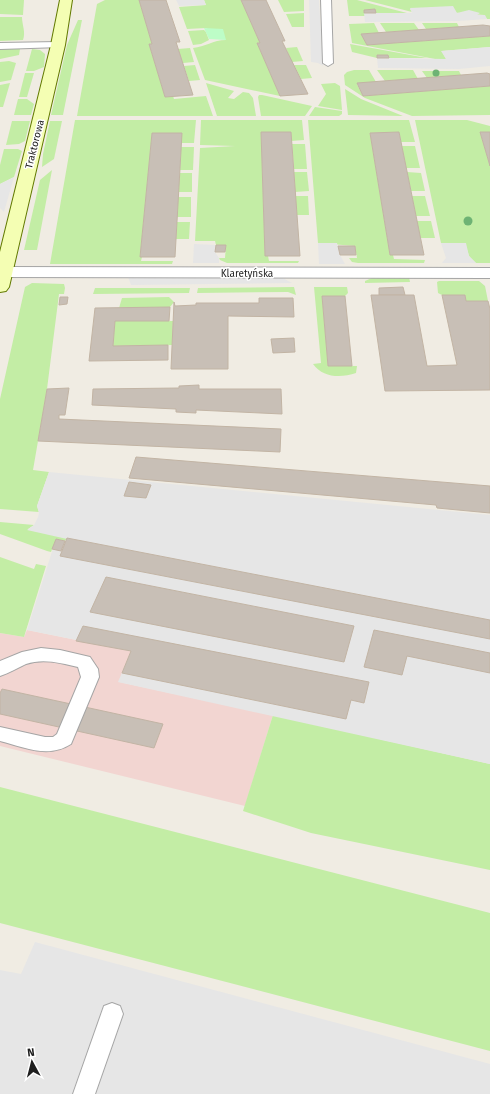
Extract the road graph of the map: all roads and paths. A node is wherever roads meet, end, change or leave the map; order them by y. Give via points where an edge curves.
1 (66, 0) edge
2 (326, 0) edge
3 (0, 46) edge
4 (58, 46) junction
5 (328, 63) dead end
6 (490, 272) edge
7 (1, 277) edge
8 (0, 669) edge
9 (0, 734) edge
10 (112, 1014) dead end
11 (84, 1094) edge

1 - 4 main road, Traktorowa
2 - 5 lane
3 - 4 lane
4 - 7 main road, Traktorowa
6 - 7 street, Klaretyńska
8 - 9 lane via 26,656 54,655 84,662 89,669 90,677 64,739 56,744 45,745
10 - 11 lane

